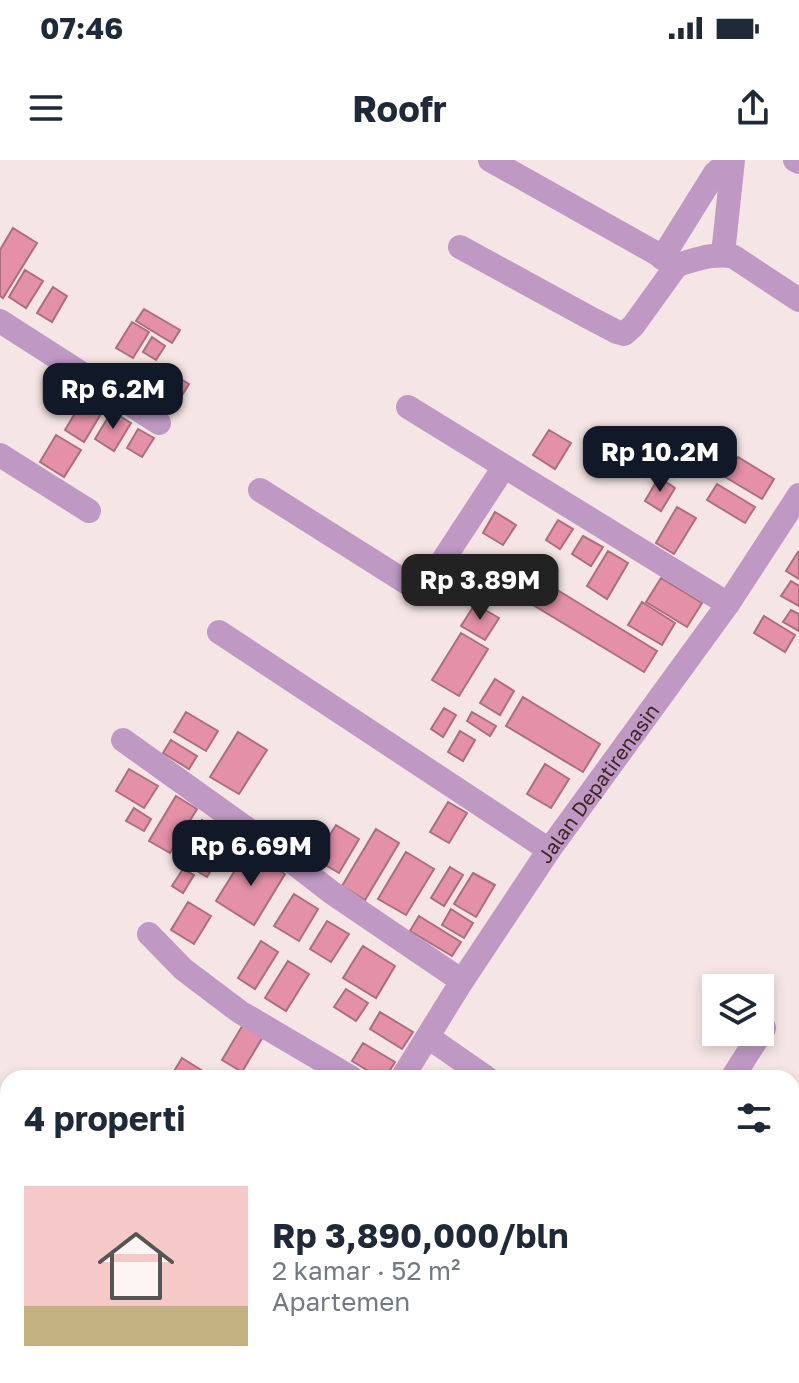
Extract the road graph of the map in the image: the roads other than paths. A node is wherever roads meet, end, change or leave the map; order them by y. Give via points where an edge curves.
1 (490, 160) edge
2 (732, 160) edge
3 (460, 247) dead end
4 (723, 254) junction
5 (670, 262) junction
6 (799, 300) edge
7 (0, 321) edge
8 (408, 407) dead end
9 (159, 423) dead end
10 (0, 455) edge
11 (504, 467) junction
12 (260, 490) dead end
13 (799, 495) edge
14 (89, 511) dead end
15 (728, 604) junction
16 (219, 632) dead end
17 (123, 740) dead end
18 (549, 850) junction
19 (149, 934) dead end
20 (462, 981) junction
21 (428, 1037) junction
22 (752, 1046) edge
23 (338, 1070) edge
24 (407, 1070) edge
25 (475, 1070) edge
26 (737, 1070) edge

1 - 5 street
2 - 4 street
2 - 5 street via 715,173
3 - 5 street via 624,334
4 - 5 street
4 - 6 street
7 - 9 street
8 - 11 street
10 - 14 street
11 - 12 street via 430,580 420,586
11 - 15 street
13 - 15 street, Jalan Depatirenasin
15 - 18 street, Jalan Depatirenasin
16 - 18 street
17 - 20 street
18 - 20 street, Jalan Depatirenasin
19 - 23 street via 183,969 240,1012
20 - 21 street, Jalan Depatirenasin
21 - 24 street, Jalan Depatirenasin
21 - 25 street
22 - 26 street

